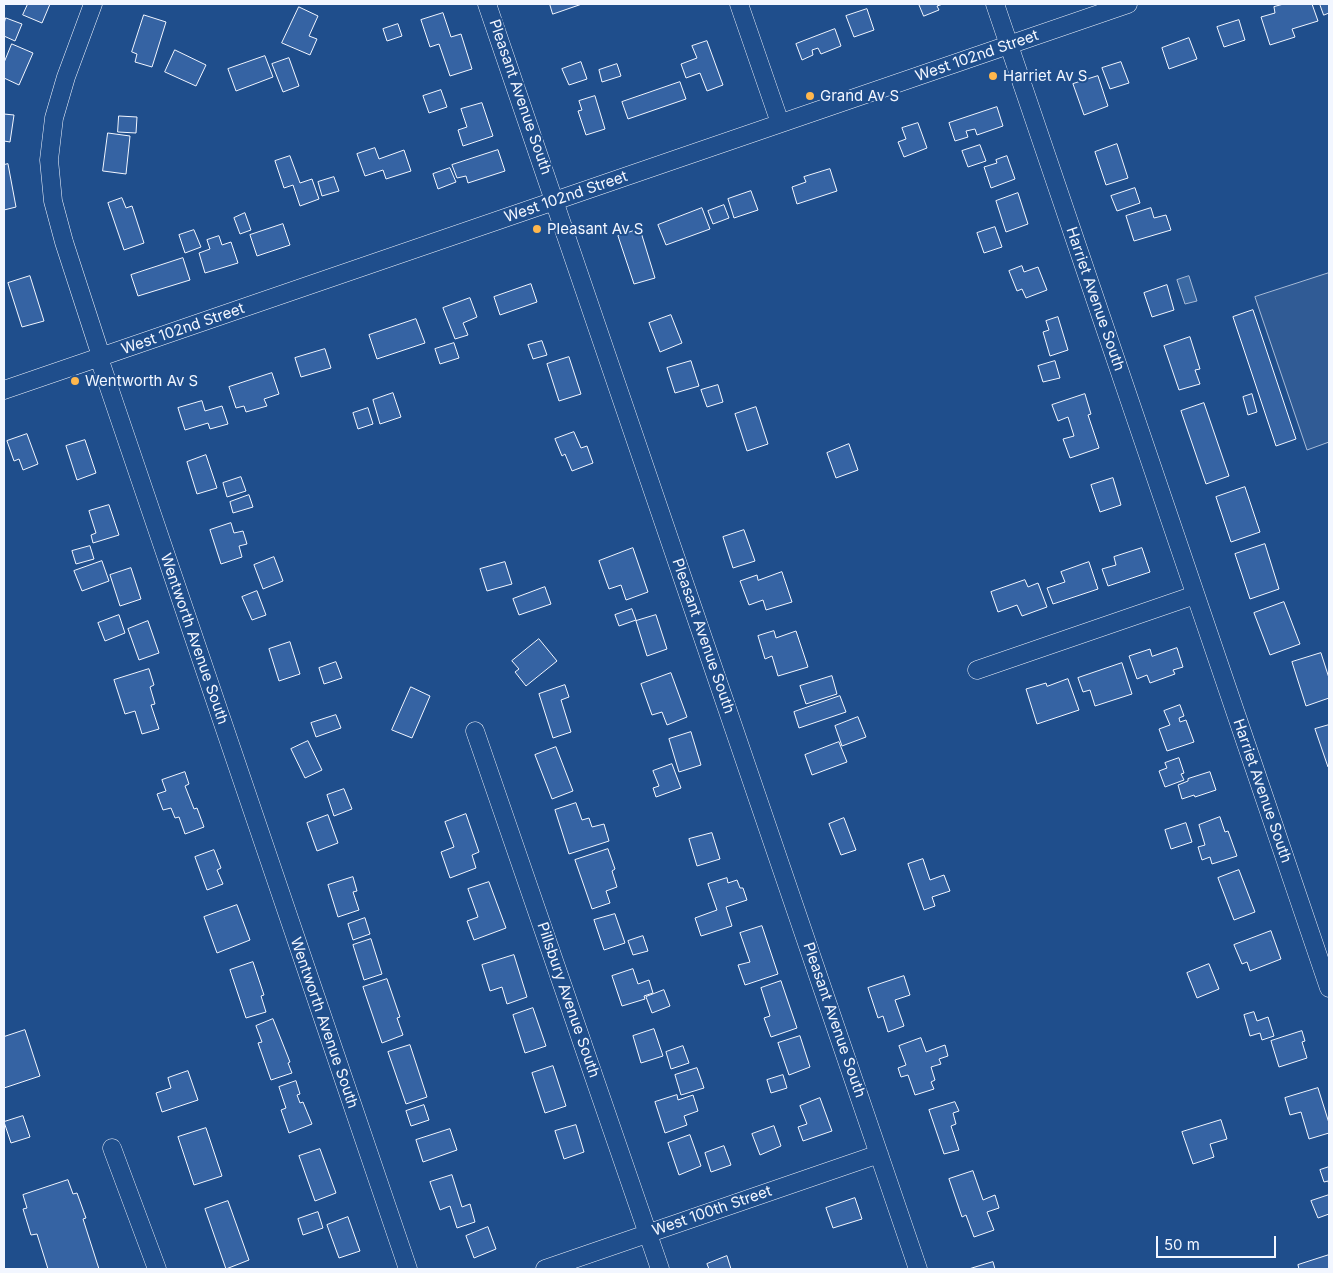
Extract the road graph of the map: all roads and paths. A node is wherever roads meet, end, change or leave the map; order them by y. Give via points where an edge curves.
1 (93, 4) edge
2 (487, 4) edge
3 (739, 4) edge
4 (995, 4) edge
5 (1128, 4) edge
6 (1009, 45) junction
7 (780, 123) junction
8 (556, 200) junction
9 (99, 358) junction
10 (4, 390) edge
11 (1195, 595) junction
12 (977, 670) dead end
13 (475, 731) dead end
14 (1329, 988) edge
15 (112, 1148) dead end
16 (879, 1154) junction
17 (648, 1234) junction
18 (157, 1269) edge
19 (408, 1269) edge
20 (545, 1269) edge
21 (660, 1269) edge
22 (918, 1269) edge

1 - 9 street, Wentworth Avenue South via 54,118 50,160 53,202
2 - 8 street, Pleasant Avenue South
3 - 7 street
4 - 6 street, Harriet Avenue South
5 - 6 street, West 102nd Street
6 - 7 street, West 102nd Street
6 - 11 street, Harriet Avenue South
7 - 8 street, West 102nd Street
8 - 9 street, West 102nd Street
8 - 16 street, Pleasant Avenue South
9 - 10 street, West 102nd Street
9 - 19 street, Wentworth Avenue South
11 - 12 street
11 - 14 street, Harriet Avenue South
13 - 17 street, Pillsbury Avenue South
15 - 18 street
16 - 17 street, West 100th Street
16 - 22 street, Pleasant Avenue South
17 - 20 street, West 100th Street
17 - 21 street, Pillsbury Avenue South

